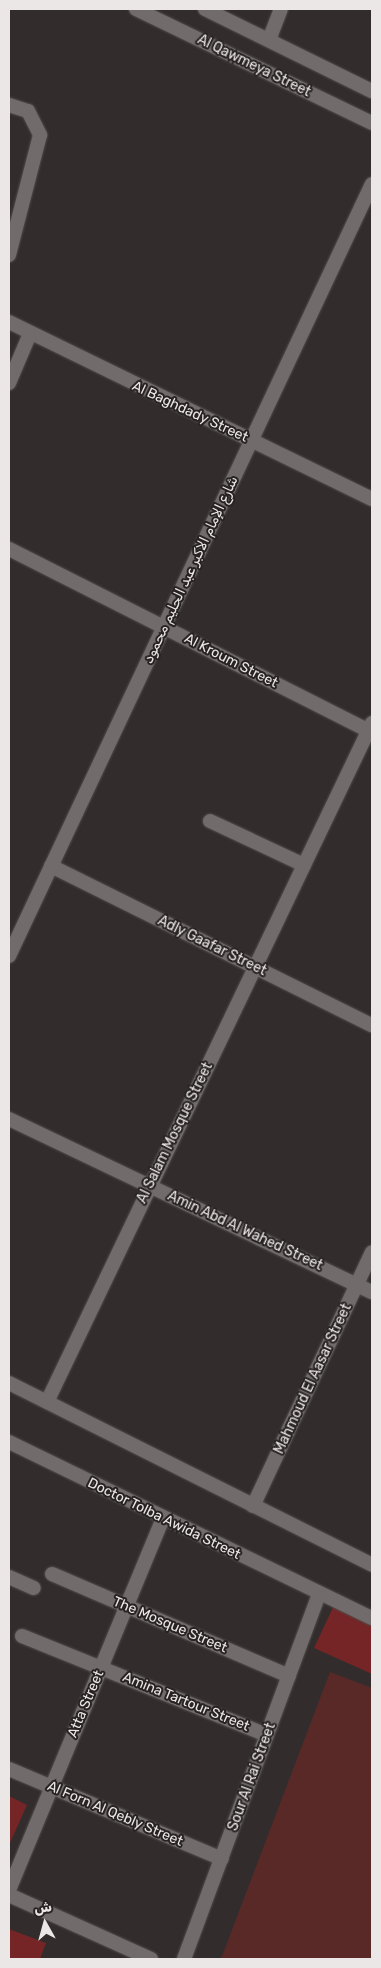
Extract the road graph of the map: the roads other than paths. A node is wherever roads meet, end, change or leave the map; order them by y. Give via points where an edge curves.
1 (136, 9) edge
2 (205, 9) edge
3 (281, 9) edge
4 (269, 40) junction
5 (372, 90) edge
6 (9, 105) edge
7 (372, 123) edge
8 (372, 184) edge
9 (9, 255) edge
10 (9, 322) edge
11 (29, 336) junction
12 (9, 383) edge
13 (251, 442) junction
14 (372, 499) edge
15 (9, 549) edge
16 (164, 627) junction
17 (371, 728) edge
18 (210, 821) dead end
19 (304, 865) junction
20 (51, 866) junction
21 (9, 956) edge
22 (255, 967) junction
23 (372, 1025) edge
24 (9, 1120) edge
25 (150, 1186) junction
26 (372, 1252) edge
27 (357, 1284) junction
28 (372, 1292) edge
29 (9, 1383) edge
30 (47, 1402) junction
31 (9, 1442) edge
32 (253, 1506) junction
33 (163, 1519) junction
34 (372, 1565) edge
35 (52, 1574) dead end
36 (9, 1577) edge
37 (34, 1588) dead end
38 (319, 1595) junction
39 (127, 1606) junction
40 (372, 1618) edge
41 (22, 1636) dead end
42 (101, 1668) junction
43 (289, 1676) junction
44 (267, 1735) junction
45 (9, 1770) edge
46 (51, 1788) junction
47 (222, 1859) junction
48 (9, 1890) edge
49 (9, 1895) edge
50 (151, 1959) edge
51 (184, 1959) edge

1 - 7 street, Al Qawmeya Street
2 - 4 street
3 - 4 street
4 - 5 street
6 - 9 street via 28,111 40,135
8 - 13 street, شارع الإمام الاكبر عبد الحليم محمود
10 - 11 street, Al Baghdady Street
11 - 12 street
11 - 13 street, Al Baghdady Street
13 - 14 street, Al Baghdady Street
13 - 16 street, شارع الإمام الاكبر عبد الحليم محمود
15 - 16 street, Al Kroum Street
16 - 17 street, Al Kroum Street
16 - 20 street, شارع الإمام الاكبر عبد الحليم محمود
17 - 19 street, Al Salam Mosque Street
18 - 19 street
19 - 22 street, Al Salam Mosque Street
20 - 21 street, شارع الإمام الاكبر عبد الحليم محمود
20 - 22 street, Adly Gaafar Street
22 - 23 street, Adly Gaafar Street
22 - 25 street, Al Salam Mosque Street
24 - 25 street, Amin Abd Al Wahed Street
25 - 27 street, Amin Abd Al Wahed Street
25 - 30 street, Al Salam Mosque Street
26 - 27 street, Mahmoud El Aasar Street
27 - 28 street, Amin Abd Al Wahed Street
27 - 32 street, Mahmoud El Aasar Street
29 - 30 street
30 - 32 street
31 - 33 street, Doctor Tolba Awida Street
32 - 34 street
33 - 38 street, Doctor Tolba Awida Street
33 - 39 street, Atta Street
35 - 39 street, The Mosque Street
36 - 37 street
38 - 40 street, Doctor Tolba Awida Street
38 - 43 street, Sour Al Rai Street
39 - 42 street, Atta Street
39 - 43 street, The Mosque Street
41 - 42 street, Amina Tartour Street
42 - 44 street, Amina Tartour Street
42 - 46 street, Atta Street
43 - 44 street, Sour Al Rai Street
44 - 47 street, Sour Al Rai Street
45 - 46 street, Al Forn Al Qebly Street
46 - 47 street, Al Forn Al Qebly Street
46 - 48 street, Atta Street
47 - 51 street, Sour Al Rai Street
49 - 50 street

